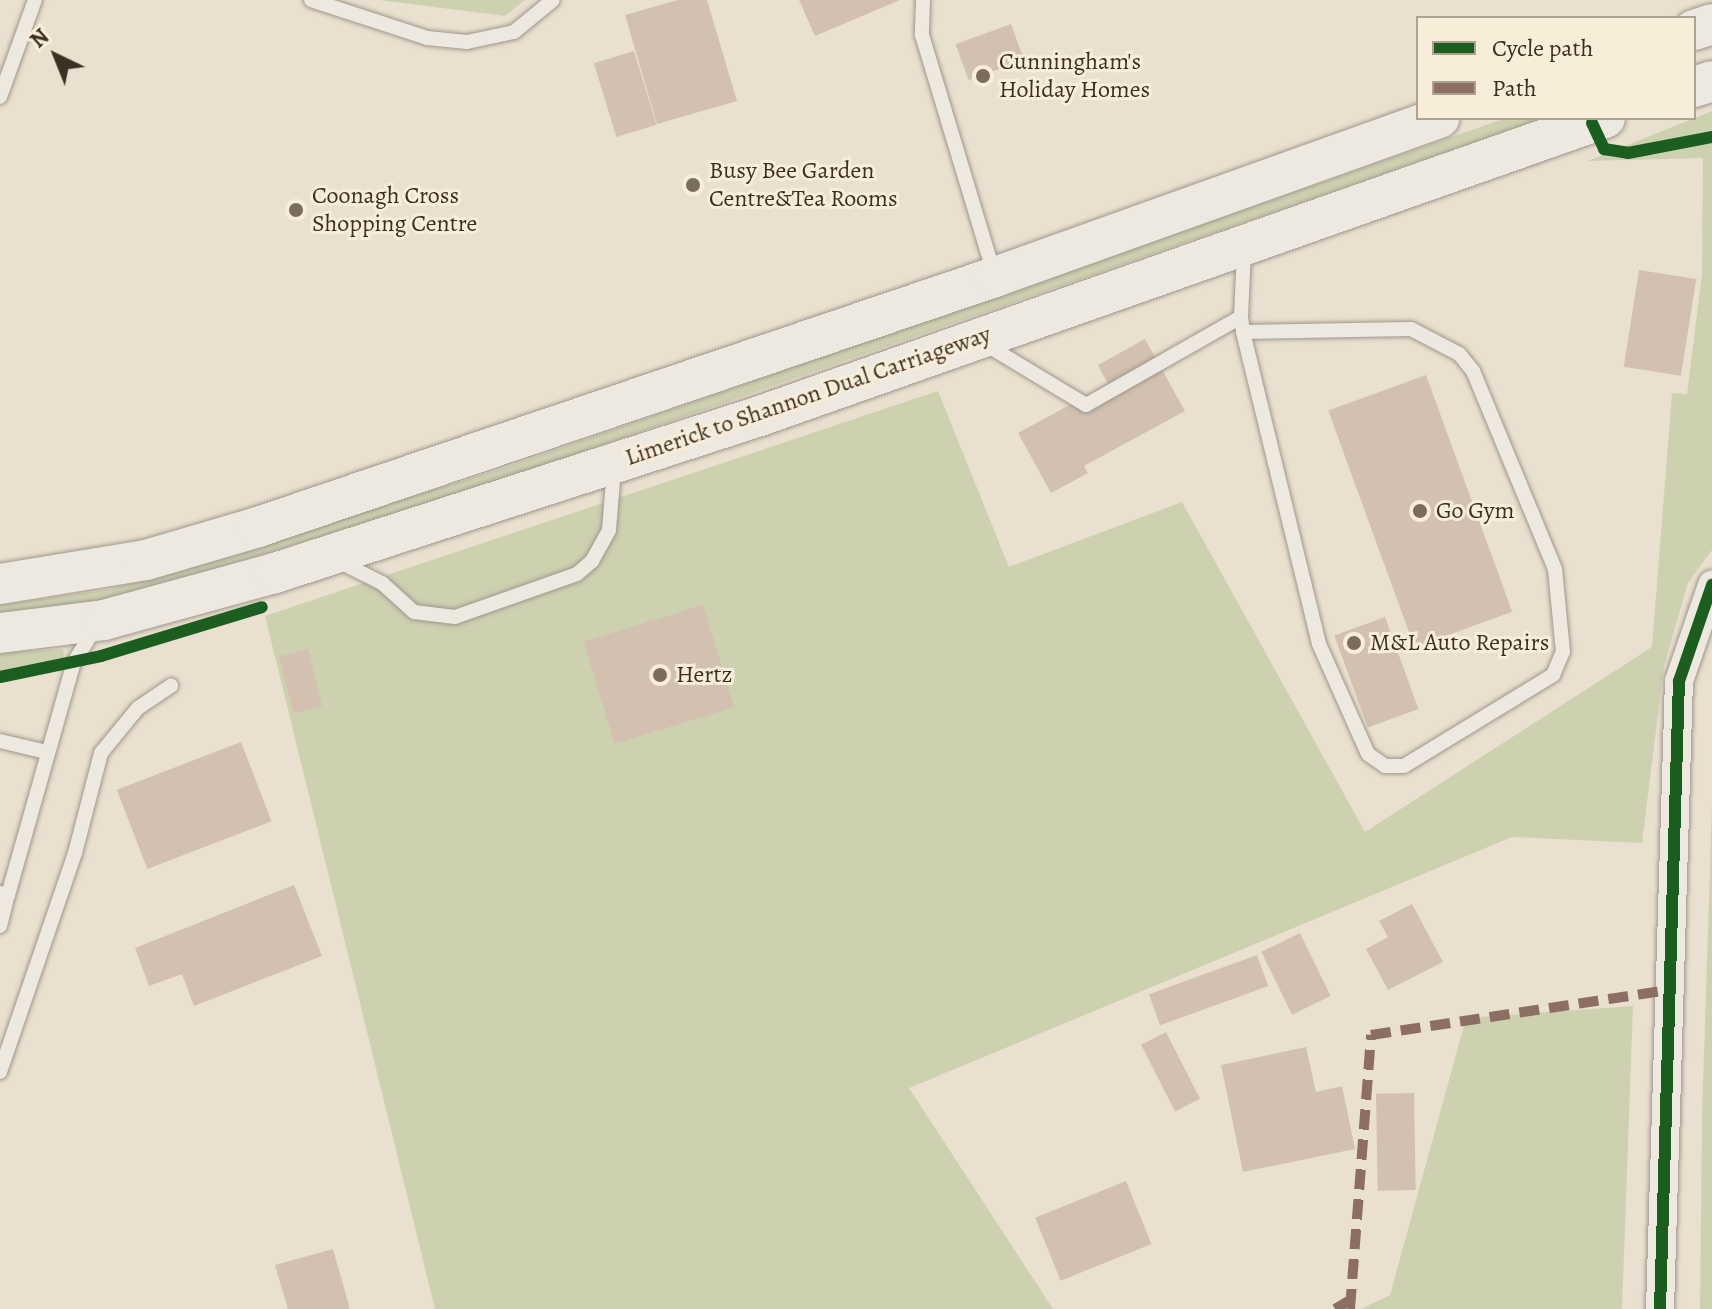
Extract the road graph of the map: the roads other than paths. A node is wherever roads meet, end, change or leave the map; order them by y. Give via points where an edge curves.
1 (35, 0) edge
2 (311, 0) edge
3 (553, 0) edge
4 (923, 0) edge
5 (0, 97) edge
6 (1433, 120) edge
7 (1599, 120) edge
8 (1244, 245) junction
9 (995, 277) junction
10 (1242, 324) junction
11 (976, 338) junction
12 (614, 463) junction
13 (315, 560) junction
14 (0, 584) edge
15 (1712, 585) edge
16 (104, 620) junction
17 (0, 633) edge
18 (171, 686) dead end
19 (0, 741) edge
20 (46, 752) junction
21 (4, 894) edge
22 (0, 926) edge
23 (0, 1072) edge
24 (1660, 1309) edge

1 - 5 lane
2 - 3 lane via 427,38 467,42 514,32
4 - 9 lane via 922,35
6 - 9 main road
7 - 8 main road, Limerick to Shannon Dual Carriageway
8 - 10 lane
8 - 11 main road, Limerick to Shannon Dual Carriageway
9 - 14 main road via 258,527 146,560
10 - 10 lane via 1411,329 1459,354 1473,371 1555,569 1563,652 1553,675 1404,766 1385,766 1368,754 1319,644
10 - 11 lane via 1086,405
11 - 12 main road, Limerick to Shannon Dual Carriageway
12 - 13 main road, Limerick to Shannon Dual Carriageway
12 - 13 lane via 609,530 592,561 577,574 455,617 426,617 364,572
13 - 16 main road, Limerick to Shannon Dual Carriageway
15 - 24 street via 1679,681
16 - 17 main road, Limerick to Shannon Dual Carriageway
16 - 20 lane via 74,662
18 - 23 lane via 138,708 101,753 75,853
19 - 20 lane
20 - 21 lane
21 - 22 lane

